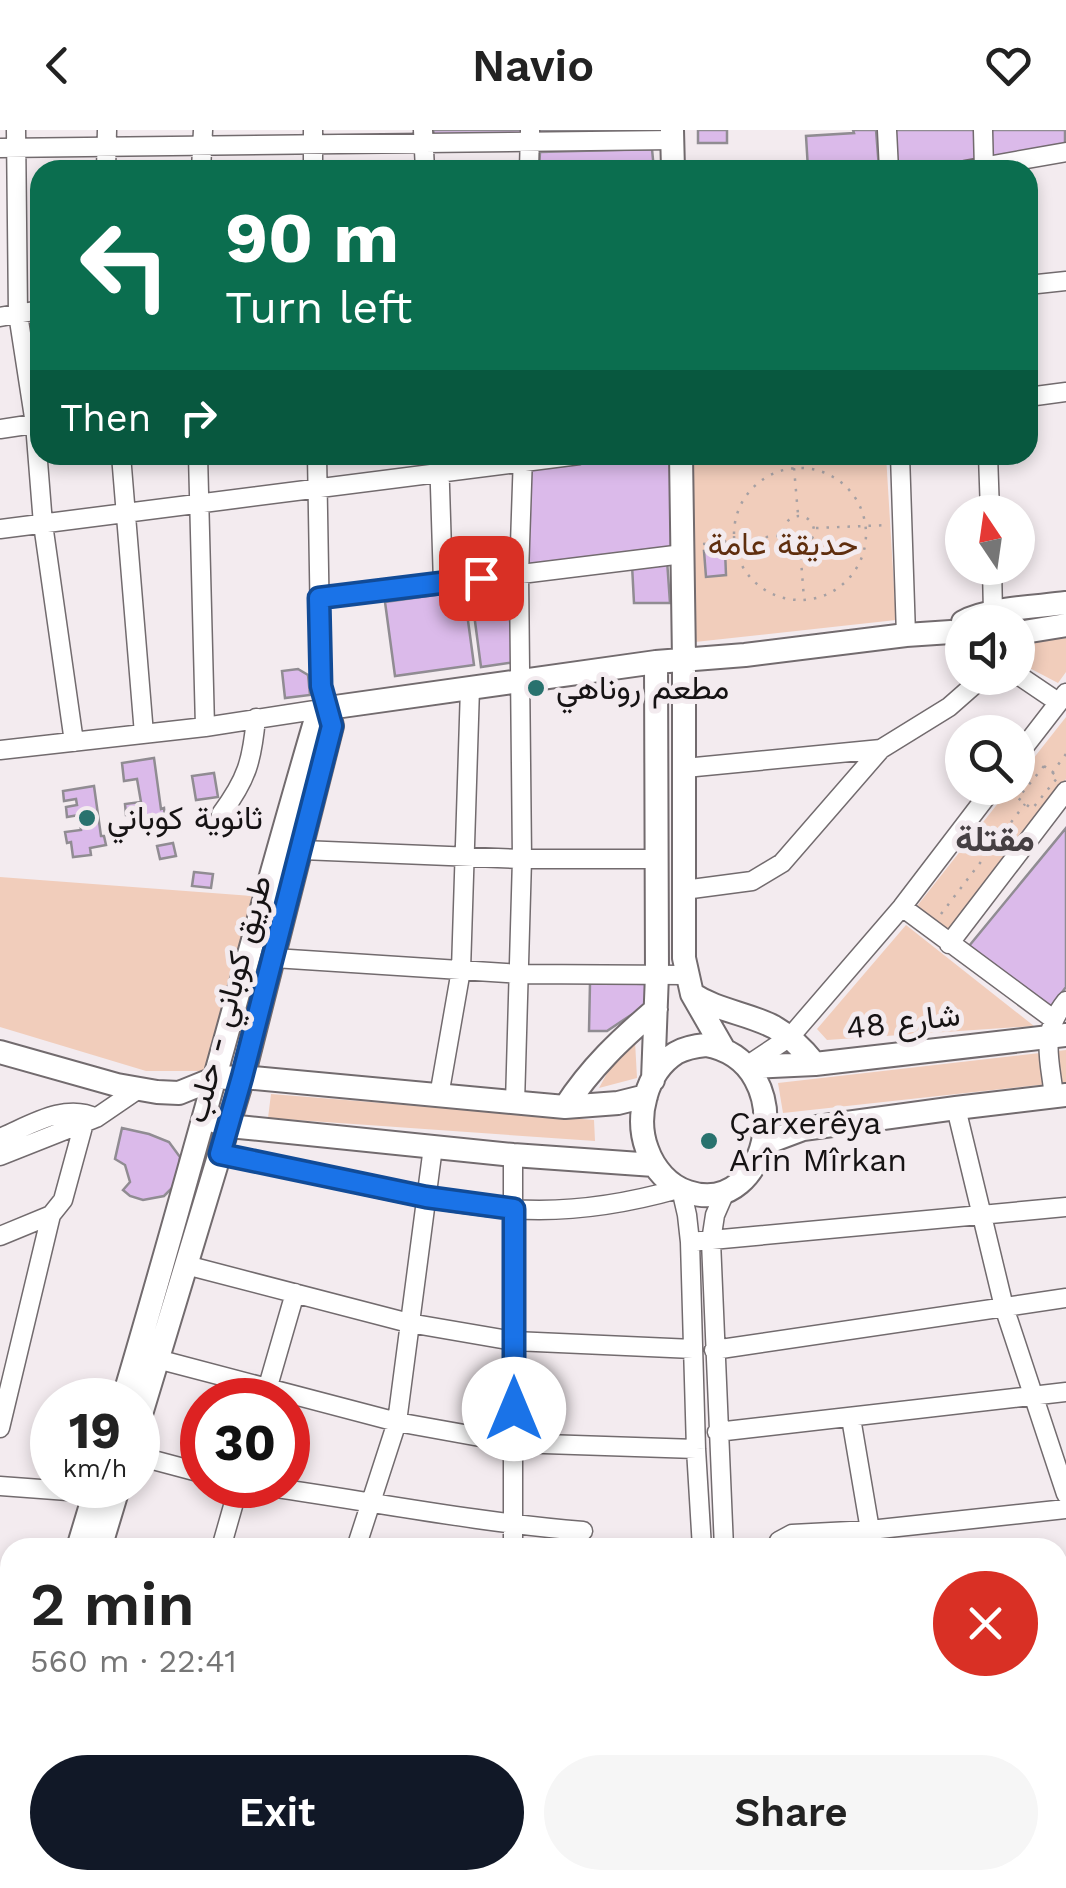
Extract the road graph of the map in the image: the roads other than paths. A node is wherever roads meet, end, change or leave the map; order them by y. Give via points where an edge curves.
1 (887, 130) edge
2 (983, 130) edge
3 (673, 135) edge
4 (530, 136) edge
5 (312, 137) edge
6 (423, 137) edge
7 (107, 138) edge
8 (202, 138) edge
9 (11, 142) edge
10 (1066, 152) edge
11 (674, 160) edge
12 (888, 160) edge
13 (984, 160) edge
14 (1025, 160) edge
15 (1066, 281) edge
16 (1038, 284) edge
17 (9, 315) edge
18 (1066, 392) edge
19 (1038, 396) edge
20 (30, 397) edge
21 (30, 425) edge
22 (0, 429) edge
23 (40, 465) edge
24 (122, 465) edge
25 (198, 465) edge
26 (317, 465) edge
27 (434, 465) edge
28 (439, 465) edge
29 (523, 465) edge
30 (681, 465) edge
31 (900, 465) edge
32 (988, 465) edge
33 (318, 488) junction
34 (989, 495) edge
35 (198, 504) junction
36 (126, 513) junction
37 (44, 524) junction
38 (0, 529) edge
39 (683, 554) junction
40 (519, 574) junction
41 (444, 583) junction
42 (319, 598) junction
43 (1066, 603) edge
44 (1035, 607) edge
45 (1066, 624) edge
46 (1035, 630) edge
47 (945, 631) edge
48 (906, 635) junction
49 (684, 660) junction
50 (656, 662) junction
51 (521, 681) junction
52 (1035, 684) edge
53 (470, 688) junction
54 (963, 695) edge
55 (1062, 698) edge
56 (328, 708) junction
57 (256, 718) junction
58 (204, 726) junction
59 (1035, 733) edge
60 (144, 734) junction
61 (74, 742) junction
62 (0, 750) edge
63 (882, 750) junction
64 (685, 768) junction
65 (1066, 790) edge
66 (980, 805) edge
67 (221, 814) dead end
68 (302, 850) junction
69 (466, 856) junction
70 (522, 859) junction
71 (657, 859) junction
72 (684, 890) junction
73 (902, 907) junction
74 (949, 944) junction
75 (274, 958) junction
76 (461, 970) junction
77 (520, 974) junction
78 (657, 974) junction
79 (689, 984) junction
80 (1066, 1001) edge
81 (656, 1009) junction
82 (1056, 1030) edge
83 (790, 1037) junction
84 (723, 1048) junction
85 (0, 1052) edge
86 (815, 1064) junction
87 (748, 1066) junction
88 (242, 1077) junction
89 (216, 1078) junction
90 (649, 1088) junction
91 (137, 1090) junction
92 (179, 1094) junction
93 (439, 1096) junction
94 (1060, 1096) edge
95 (515, 1103) junction
96 (565, 1106) junction
97 (956, 1108) junction
98 (204, 1118) junction
99 (90, 1121) junction
100 (229, 1126) junction
101 (0, 1138) edge
102 (763, 1144) junction
103 (433, 1147) junction
104 (220, 1154) junction
105 (513, 1155) junction
106 (0, 1156) edge
107 (654, 1165) junction
108 (679, 1189) junction
109 (725, 1192) junction
110 (426, 1197) junction
111 (1066, 1207) edge
112 (514, 1209) junction
113 (51, 1215) junction
114 (980, 1216) junction
115 (0, 1236) edge
116 (711, 1241) junction
117 (690, 1242) junction
118 (186, 1265) junction
119 (295, 1293) junction
120 (1066, 1298) edge
121 (1004, 1307) junction
122 (409, 1323) junction
123 (514, 1341) junction
124 (693, 1349) junction
125 (714, 1350) junction
126 (157, 1360) junction
127 (128, 1378) edge
128 (152, 1378) edge
129 (215, 1378) edge
130 (271, 1378) edge
131 (1066, 1392) edge
132 (1033, 1396) junction
133 (310, 1403) edge
134 (851, 1418) junction
135 (397, 1422) junction
136 (0, 1428) edge
137 (717, 1432) junction
138 (514, 1443) junction
139 (696, 1449) junction
140 (0, 1486) edge
141 (30, 1487) edge
142 (310, 1493) edge
143 (1066, 1494) edge
144 (371, 1502) junction
145 (90, 1508) edge
146 (112, 1508) edge
147 (232, 1508) edge
148 (1066, 1509) edge
149 (513, 1526) junction
150 (583, 1531) dead end
151 (81, 1538) edge
152 (103, 1538) edge
153 (224, 1538) edge
154 (359, 1538) edge
155 (513, 1538) edge
156 (701, 1538) edge
157 (723, 1538) edge
158 (785, 1538) edge
159 (870, 1538) edge

1 - 12 street
2 - 13 street
3 - 4 street
3 - 11 main road
4 - 6 street
5 - 6 street
5 - 8 street
7 - 8 street
7 - 9 street
9 - 17 street
10 - 14 street
15 - 16 street
17 - 20 street
18 - 19 street
21 - 22 street
23 - 37 street
24 - 36 street
25 - 35 street
26 - 33 street
27 - 33 street
28 - 41 street
29 - 40 street
30 - 39 main road
31 - 48 street
32 - 34 street
33 - 35 street
33 - 42 street
35 - 36 street
35 - 58 street
36 - 37 street
36 - 60 street
37 - 38 street
37 - 61 street
39 - 40 street
39 - 49 main road
40 - 41 street
40 - 51 street
41 - 42 street
42 - 56 street via 321,686
43 - 44 main road
45 - 46 main road
47 - 48 main road
48 - 49 main road
49 - 50 main road
49 - 64 main road
50 - 51 main road
50 - 71 main road
51 - 53 main road
51 - 70 street
52 - 55 street
53 - 56 main road
53 - 69 street
54 - 63 street
55 - 59 street
56 - 57 street
56 - 68 main road, طريق كوباني - حلب via 332,726
56 - 89 main road, طريق كوباني - حلب via 314,722
57 - 58 street
57 - 67 street via 246,777
58 - 60 street
60 - 61 street
61 - 62 street
63 - 64 street
63 - 72 street via 782,863 752,881
64 - 72 main road
65 - 74 street
66 - 73 street
68 - 69 street
68 - 75 main road, طريق كوباني - حلب
69 - 70 street
69 - 76 street
70 - 71 street
70 - 77 street
71 - 78 main road
72 - 79 main road
73 - 74 street
73 - 83 street
74 - 82 street
75 - 76 street
75 - 88 main road, طريق كوباني - حلب
76 - 77 street
76 - 93 street
77 - 78 street
77 - 95 street
78 - 79 street
78 - 81 main road
79 - 83 main road via 718,1008
79 - 84 main road
80 - 82 street
81 - 90 main road
81 - 96 main road via 606,1053
82 - 86 main road, 48 شارع
82 - 94 street
83 - 86 main road
83 - 87 street
84 - 87 main road
84 - 90 main road via 689,1047 674,1054
85 - 91 main road
86 - 87 main road, 48 شارع
87 - 102 main road via 765,1112
88 - 89 main road
88 - 93 main road
88 - 100 main road, طريق كوباني - حلب
89 - 92 main road
89 - 98 main road, طريق كوباني - حلب
90 - 96 main road via 606,1104
90 - 107 main road via 642,1132
91 - 92 main road
91 - 99 street
92 - 98 main road
93 - 95 main road
94 - 97 main road
95 - 96 main road
97 - 102 main road via 802,1129
97 - 114 street
98 - 100 main road
98 - 127 main road, طريق كوباني - حلب
99 - 101 street via 80,1112 63,1113
99 - 106 street
99 - 113 street via 64,1200
100 - 103 main road
100 - 104 main road, طريق كوباني - حلب
102 - 109 main road via 750,1172
103 - 105 main road
103 - 110 street
104 - 110 street
104 - 118 main road, طريق كوباني - حلب
105 - 107 main road
105 - 112 street
107 - 108 main road
108 - 109 main road
108 - 112 street via 588,1207
108 - 117 street
109 - 116 street
110 - 112 street
110 - 122 street
111 - 114 street
112 - 123 street
113 - 115 street
113 - 136 street
114 - 116 street
114 - 121 street
116 - 117 street
116 - 125 street
117 - 124 street
118 - 119 street
118 - 126 main road, طريق كوباني - حلب
119 - 122 street
119 - 130 street
120 - 121 street
121 - 125 street
121 - 132 street
122 - 123 street
122 - 135 street
123 - 124 street
123 - 138 street
124 - 139 street
125 - 137 street
126 - 128 main road, طريق كوباني - حلب
126 - 129 street
131 - 132 street
132 - 134 street
132 - 143 street
133 - 135 street
134 - 137 street
134 - 159 street
135 - 138 street
135 - 144 street
137 - 157 street
138 - 139 street
138 - 149 street
139 - 156 street
140 - 141 street
142 - 144 street
144 - 149 street
144 - 154 street
145 - 151 main road
146 - 152 main road
147 - 153 street
148 - 159 street
149 - 150 street
149 - 155 street
158 - 159 street

